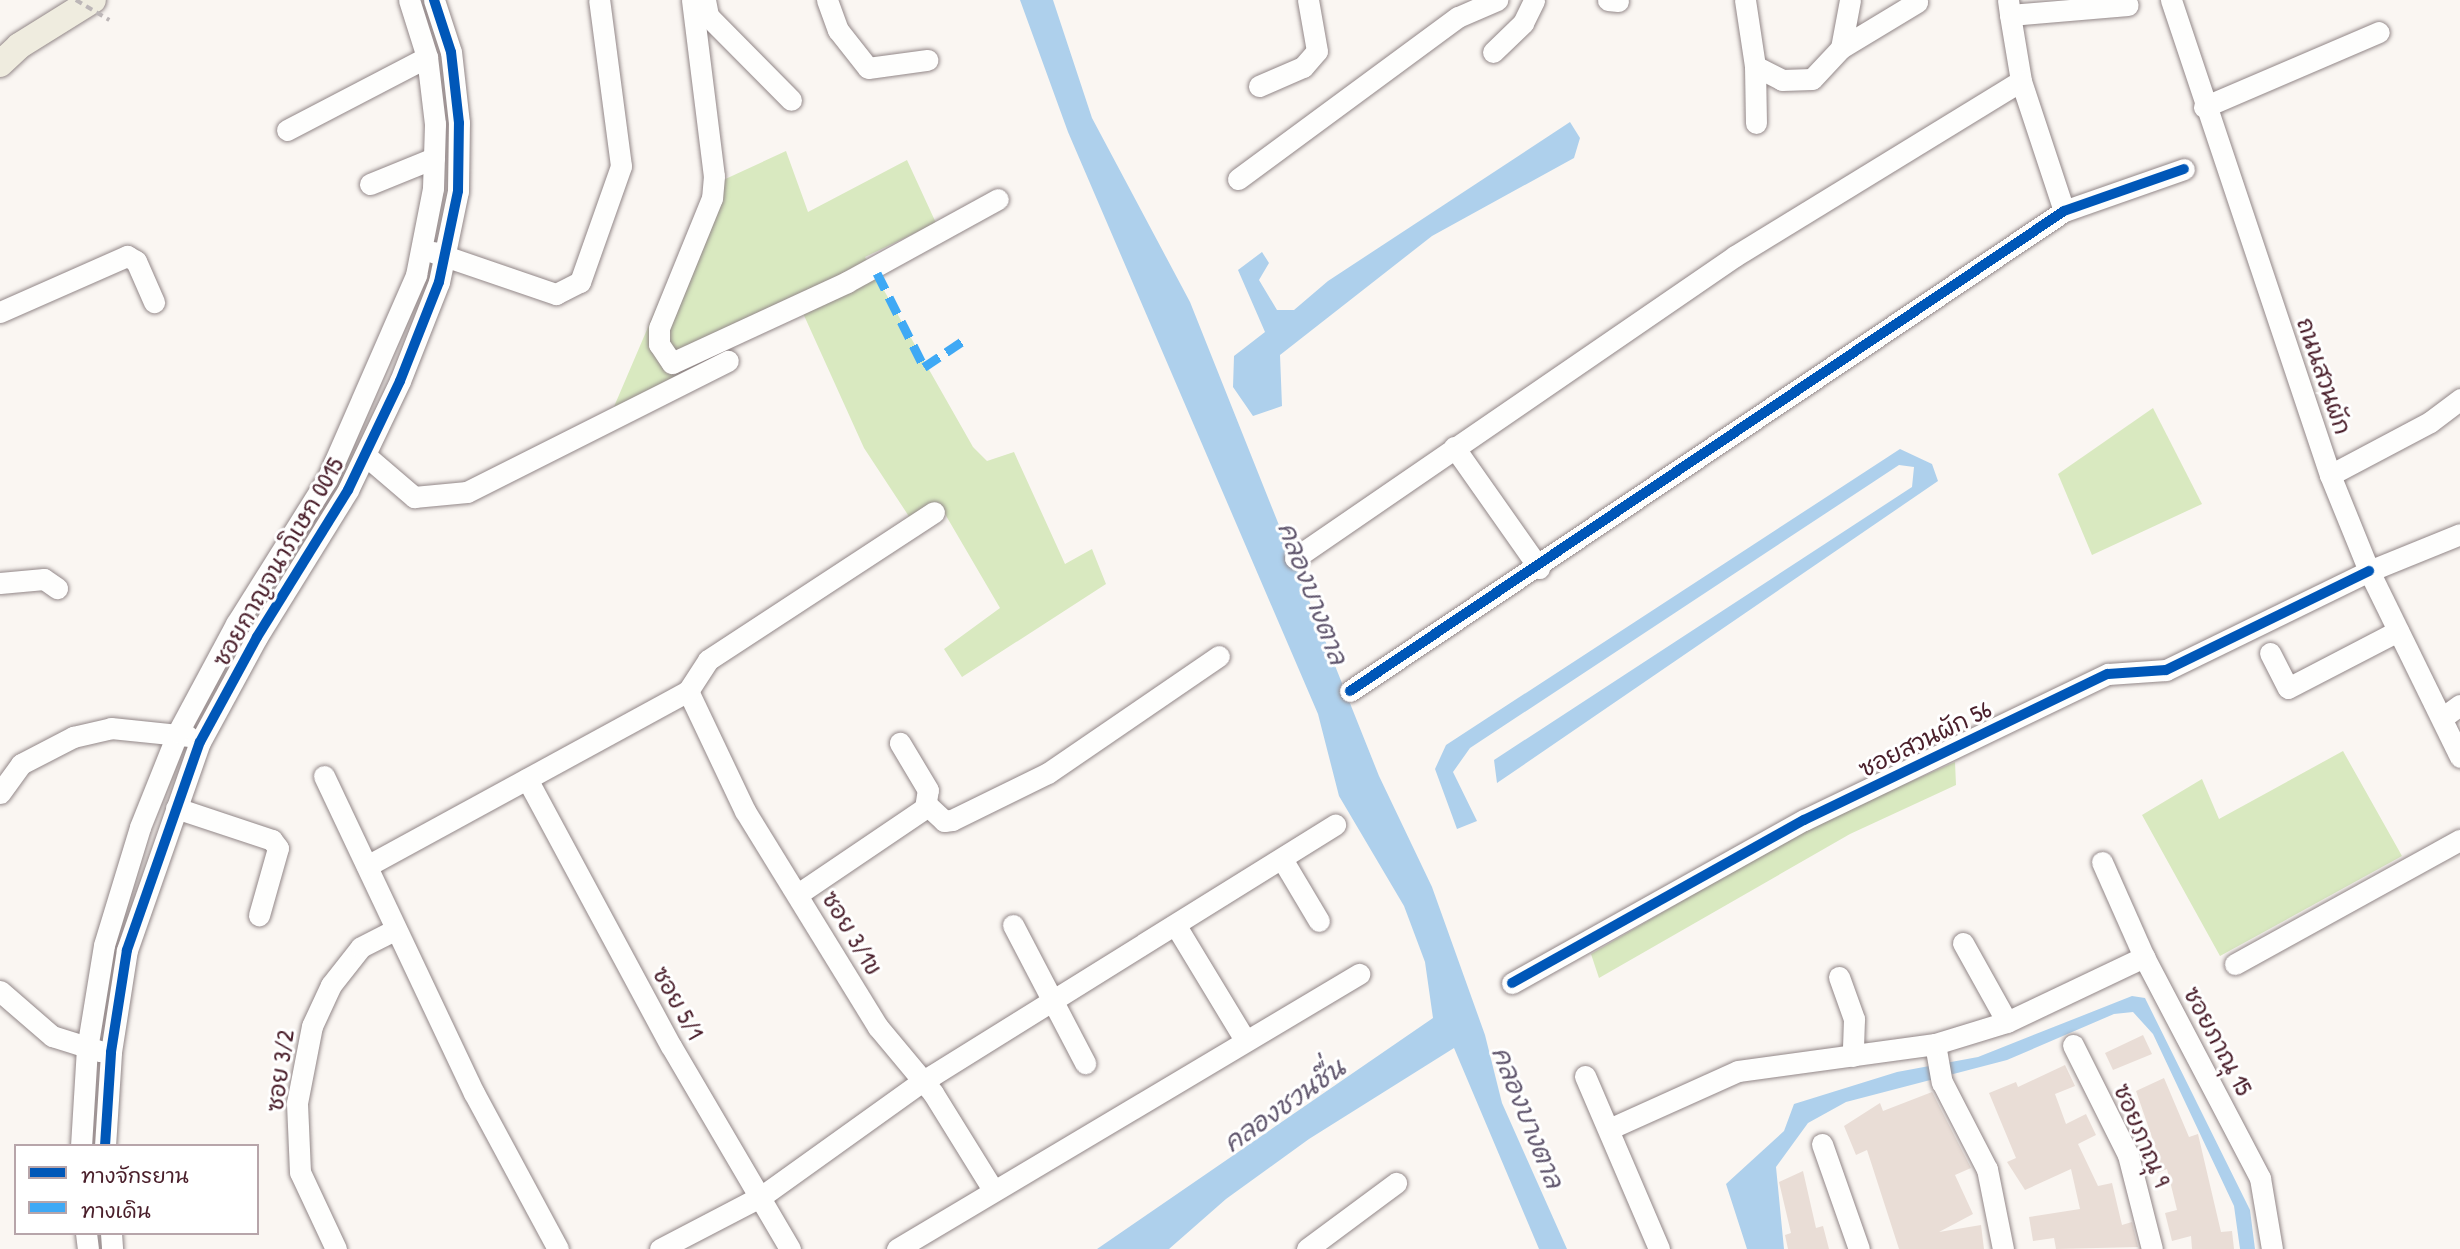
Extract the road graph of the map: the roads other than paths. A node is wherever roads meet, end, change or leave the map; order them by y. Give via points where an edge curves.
1 (409, 0) edge
2 (434, 0) edge
3 (599, 0) edge
4 (692, 0) edge
5 (705, 0) edge
6 (827, 0) edge
7 (1308, 0) edge
8 (1497, 0) edge
9 (1534, 0) edge
10 (1745, 0) edge
11 (1850, 0) edge
12 (2171, 0) edge
13 (1917, 2) edge
14 (2128, 5) dead end
15 (2009, 8) edge
16 (101, 10) edge
17 (2379, 32) dead end
18 (19, 46) junction
19 (1841, 48) junction
20 (1493, 52) dead end
21 (427, 57) junction
22 (927, 60) dead end
23 (0, 64) edge
24 (1755, 66) junction
25 (0, 80) edge
26 (2021, 81) junction
27 (1259, 86) dead end
28 (791, 100) dead end
29 (2204, 107) junction
30 (1756, 123) dead end
31 (288, 130) dead end
32 (434, 158) junction
33 (2184, 169) dead end
34 (1238, 179) dead end
35 (370, 184) dead end
36 (998, 199) dead end
37 (2064, 211) junction
38 (421, 250) junction
39 (445, 254) junction
40 (406, 300) junction
41 (154, 302) dead end
42 (429, 309) junction
43 (0, 312) edge
44 (728, 361) dead end
45 (2460, 400) edge
46 (1454, 447) junction
47 (365, 456) junction
48 (2330, 475) junction
49 (934, 512) dead end
50 (2460, 534) edge
51 (1295, 558) dead end
52 (1539, 568) junction
53 (2369, 571) junction
54 (0, 583) edge
55 (57, 587) dead end
56 (236, 624) junction
57 (2398, 631) junction
58 (257, 637) junction
59 (2270, 653) dead end
60 (1219, 656) dead end
61 (688, 691) junction
62 (1350, 691) dead end
63 (2460, 705) edge
64 (2442, 718) junction
65 (178, 732) junction
66 (200, 742) junction
67 (900, 743) dead end
68 (2460, 757) edge
69 (324, 776) dead end
70 (527, 779) junction
71 (0, 793) edge
72 (926, 804) junction
73 (176, 808) junction
74 (1335, 825) dead end
75 (2460, 840) edge
76 (1282, 859) junction
77 (2102, 862) dead end
78 (367, 866) junction
79 (798, 894) junction
80 (259, 915) dead end
81 (1319, 921) dead end
82 (1013, 925) dead end
83 (1176, 926) junction
84 (396, 929) junction
85 (1964, 943) dead end
86 (2144, 957) junction
87 (2235, 964) dead end
88 (1359, 974) dead end
89 (1839, 976) dead end
90 (1512, 983) dead end
91 (0, 991) edge
92 (1055, 1001) junction
93 (2007, 1022) junction
94 (1245, 1040) junction
95 (2073, 1045) dead end
96 (87, 1049) junction
97 (111, 1052) junction
98 (1936, 1052) junction
99 (1853, 1056) junction
100 (1085, 1063) dead end
101 (1585, 1076) dead end
102 (920, 1083) junction
103 (1609, 1129) junction
104 (81, 1144) edge
105 (105, 1144) edge
106 (1822, 1144) dead end
107 (1396, 1183) dead end
108 (992, 1188) junction
109 (762, 1196) junction
110 (337, 1249) edge
111 (558, 1249) edge
112 (660, 1249) edge
113 (790, 1249) edge
114 (897, 1249) edge
115 (1307, 1249) edge
116 (1660, 1249) edge
117 (1859, 1249) edge
118 (2003, 1249) edge
119 (2152, 1249) edge
120 (2272, 1249) edge

1 - 21 street, ซอยกาญจนาภิเษก 0015
2 - 39 street, ซอยกาญจนาภิเษก 0015 via 451,51 459,123 458,191
3 - 39 street via 621,166 580,282 556,294
4 - 36 street via 714,176 712,198 659,328 659,344 672,363 847,282
5 - 28 street via 708,16
6 - 22 street via 838,30 868,68
7 - 27 street via 1317,51 1303,67
8 - 34 street via 1458,18
9 - 20 street via 1523,23
10 - 24 street
11 - 19 street
12 - 29 street, ถนนสวนผัก
13 - 19 street
14 - 15 street
15 - 26 street
16 - 18 main road
17 - 29 street
18 - 23 main road
18 - 25 street
19 - 24 street via 1812,79 1782,80
21 - 31 street
21 - 32 street, ซอยกาญจนาภิเษก 0015
24 - 30 street
26 - 37 street
26 - 46 street via 1735,256
29 - 48 street, ถนนสวนผัก
32 - 35 street
32 - 38 street, ซอยกาญจนาภิเษก 0015
33 - 37 street
37 - 52 street
38 - 39 street
38 - 40 street, ซอยกาญจนาภิเษก 0015
39 - 42 street, ซอยกาญจนาภิเษก 0015
40 - 42 street
40 - 56 street, ซอยกาญจนาภิเษก 0015 via 327,479
41 - 43 street via 136,261 127,256
42 - 47 street, ซอยกาญจนาภิเษก 0015
44 - 47 street via 467,492 414,497
45 - 48 street via 2430,422
46 - 51 street
46 - 52 street
47 - 58 street, ซอยกาญจนาภิเษก 0015
48 - 53 street, ถนนสวนผัก
49 - 61 street via 708,660
50 - 53 street, ซอยสวนผัก 56
52 - 62 street
53 - 57 street, ถนนสวนผัก
53 - 90 street, ซอยสวนผัก 56 via 2166,670 2108,674 1804,820
54 - 55 street via 44,579
56 - 58 street
56 - 65 street, ซอยกาญจนาภิเษก 0015
57 - 59 street via 2288,688
57 - 64 street, ถนนสวนผัก
58 - 66 street, ซอยกาญจนาภิเษก 0015
60 - 72 street via 1048,772 952,820 944,821
61 - 70 street
61 - 79 street, ซอย 3/1ข via 745,811
63 - 64 street
64 - 68 street, ถนนสวนผัก
65 - 66 street
65 - 71 street via 111,728 73,737 21,764
65 - 96 street, ซอยกาญจนาภิเษก 0015 via 140,827 104,945
66 - 73 street, ซอยกาญจนาภิเษก 0015
67 - 72 street via 928,790
69 - 78 street
70 - 78 street
70 - 109 street, ซอย 5/1 via 671,1046
72 - 79 street
73 - 80 street via 272,840 278,848
73 - 97 street, ซอยกาญจนาภิเษก 0015 via 127,950
74 - 76 street
75 - 87 street
76 - 81 street
76 - 83 street
77 - 86 street, ซอยภาณุ 15
78 - 84 street
79 - 102 street, ซอย 3/1ข via 878,1027
82 - 92 street
83 - 92 street
83 - 94 street
84 - 110 street, ซอย 3/2 via 361,947 331,985 312,1026 297,1103 300,1172
84 - 111 street via 474,1093
85 - 93 street
86 - 93 street
86 - 120 street, ซอยภาณุ 15 via 2260,1178
88 - 94 street
89 - 99 street via 1854,1019
91 - 96 street via 52,1036
92 - 100 street
92 - 102 street
93 - 98 street
94 - 108 street
95 - 119 street, ซอยภาณุ 9 via 2128,1155
96 - 97 street
96 - 104 street, ซอยกาญจนาภิเษก 0015
97 - 105 street, ซอยกาญจนาภิเษก 0015
98 - 99 street
98 - 118 street via 1942,1082 1987,1169
99 - 103 street via 1738,1071
101 - 103 street
102 - 108 street, ซอย 3/1ข via 933,1093
102 - 109 street
103 - 116 street
106 - 117 street
107 - 115 street
108 - 114 street
109 - 112 street
109 - 113 street, ซอย 5/1

